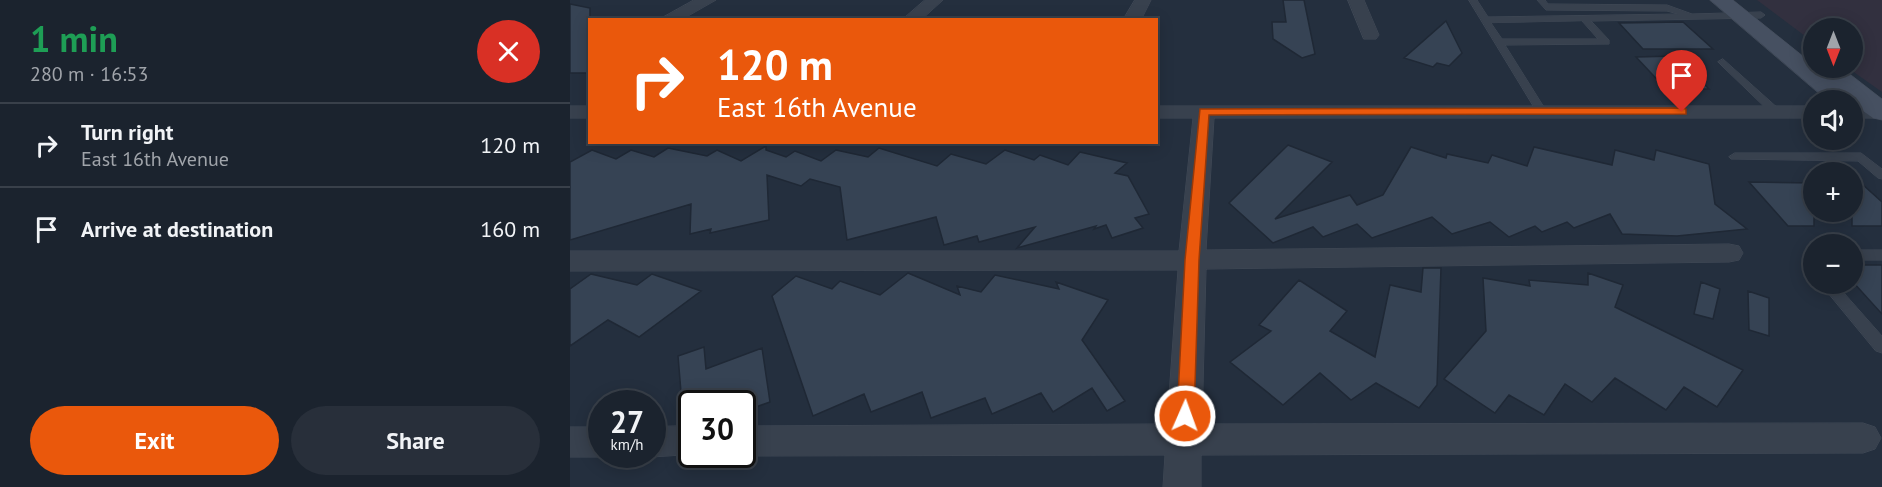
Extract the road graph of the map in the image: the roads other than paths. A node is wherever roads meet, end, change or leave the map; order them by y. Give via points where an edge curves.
1 (708, 0) edge
2 (935, 0) edge
3 (1143, 0) edge
4 (1356, 0) edge
5 (1473, 0) edge
6 (1541, 0) edge
7 (1675, 0) edge
8 (1720, 0) edge
9 (1747, 10) edge
10 (1693, 15) junction
11 (670, 18) edge
12 (912, 18) edge
13 (1133, 18) edge
14 (1486, 20) junction
15 (1586, 20) junction
16 (1370, 35) dead end
17 (1500, 42) junction
18 (1803, 49) edge
19 (1723, 62) dead end
20 (1835, 78) edge
21 (1864, 110) edge
22 (570, 112) edge
23 (588, 112) edge
24 (1158, 112) edge
25 (1204, 112) junction
26 (1542, 112) junction
27 (1776, 112) junction
28 (1803, 112) edge
29 (1882, 134) edge
30 (1735, 157) dead end
31 (1882, 175) edge
32 (1729, 253) dead end
33 (1863, 255) edge
34 (1882, 255) edge
35 (1192, 260) junction
36 (570, 261) edge
37 (1837, 294) edge
38 (1882, 347) edge
39 (1184, 438) junction
40 (1863, 438) dead end
41 (756, 441) edge
42 (570, 442) edge
43 (588, 442) edge
44 (1182, 487) edge

1 - 11 street
2 - 12 street
3 - 13 street
4 - 16 street
5 - 14 lane
6 - 10 lane via 1546,7 1667,8
7 - 10 lane
8 - 9 main road
9 - 10 lane
9 - 18 main road
9 - 21 main road
10 - 15 lane via 1679,19
14 - 15 lane
14 - 17 lane
15 - 17 lane via 1606,42
17 - 26 lane
19 - 27 lane
20 - 21 main road
21 - 29 main road
22 - 23 street
24 - 25 street
25 - 26 street
25 - 35 street
26 - 27 street
27 - 28 street
30 - 31 lane via 1861,157
32 - 35 street
33 - 34 lane
35 - 36 street
35 - 39 street
37 - 38 lane
39 - 40 street
39 - 41 street
39 - 44 street
42 - 43 street

